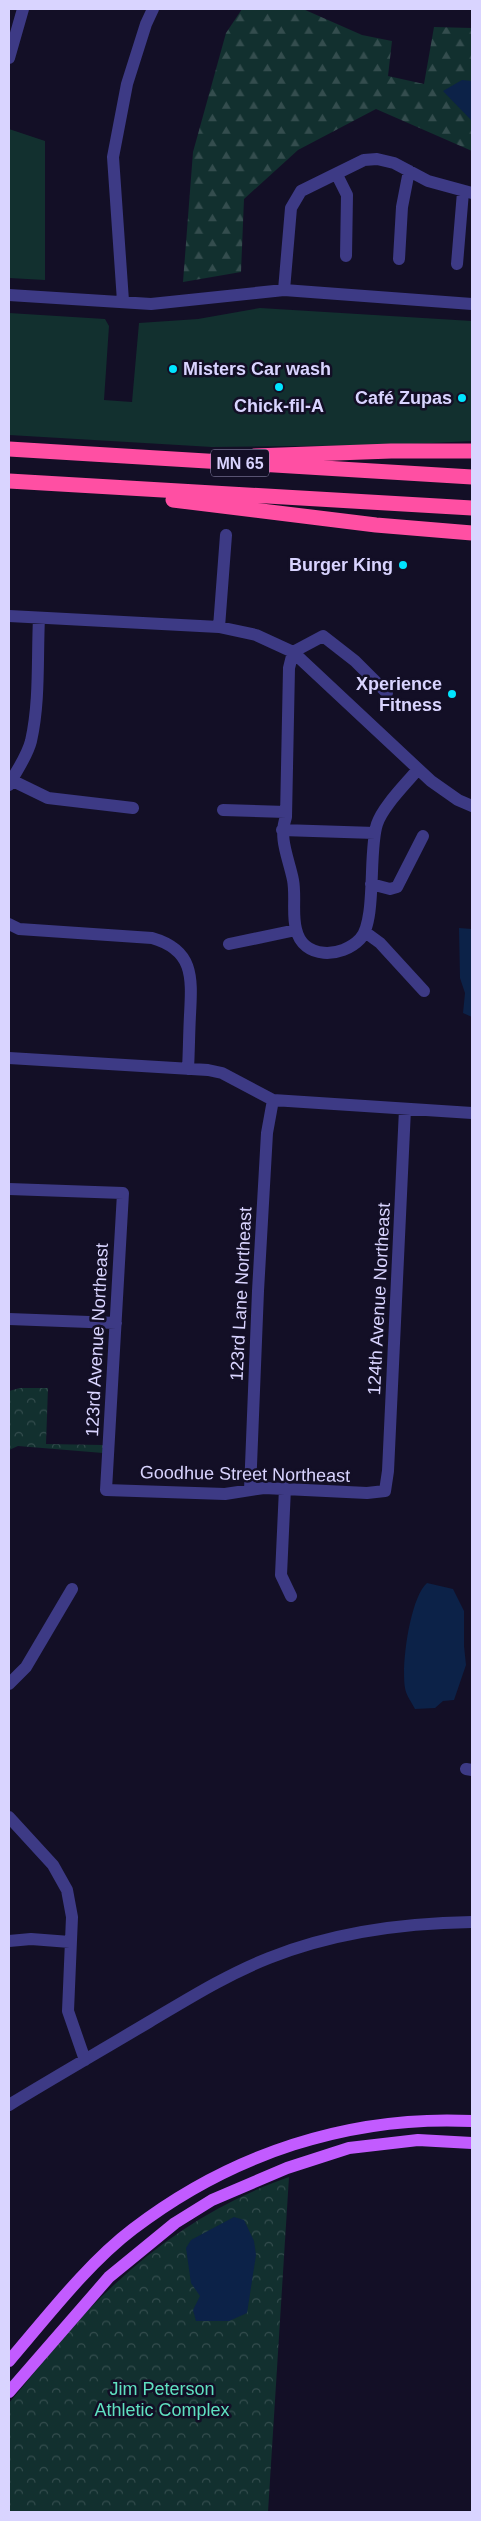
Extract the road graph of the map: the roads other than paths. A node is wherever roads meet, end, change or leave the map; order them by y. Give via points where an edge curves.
1 (23, 9) edge
2 (153, 9) edge
3 (9, 58) edge
4 (408, 171) junction
5 (337, 175) junction
6 (467, 192) edge
7 (346, 256) dead end
8 (399, 260) dead end
9 (457, 264) dead end
10 (284, 290) junction
11 (9, 295) edge
12 (123, 302) junction
13 (472, 304) edge
14 (9, 449) edge
15 (472, 451) edge
16 (200, 461) junction
17 (472, 476) edge
18 (9, 481) edge
19 (100, 486) junction
20 (472, 508) edge
21 (472, 533) edge
22 (226, 535) dead end
23 (9, 616) edge
24 (39, 618) junction
25 (219, 627) junction
26 (293, 652) junction
27 (387, 693) dead end
28 (418, 769) junction
29 (10, 783) edge
30 (472, 806) edge
31 (133, 808) dead end
32 (223, 810) dead end
33 (286, 812) junction
34 (282, 830) junction
35 (375, 833) junction
36 (422, 836) dead end
37 (371, 884) junction
38 (9, 924) edge
39 (296, 930) junction
40 (365, 932) junction
41 (229, 944) dead end
42 (424, 991) dead end
43 (9, 1058) edge
44 (188, 1069) junction
45 (273, 1100) junction
46 (405, 1109) junction
47 (472, 1113) edge
48 (9, 1189) edge
49 (9, 1319) edge
50 (116, 1323) junction
51 (285, 1488) junction
52 (106, 1490) joint
53 (250, 1490) junction
54 (385, 1491) joint
55 (72, 1589) dead end
56 (292, 1596) dead end
57 (9, 1684) edge
58 (9, 1816) edge
59 (472, 1922) edge
60 (9, 1941) edge
61 (70, 1942) junction
62 (85, 2060) junction
63 (9, 2105) edge
64 (472, 2121) edge
65 (472, 2144) edge
66 (9, 2361) edge
67 (9, 2392) edge

1 - 3 street
2 - 12 street via 127,84 113,157
4 - 5 street via 378,159 364,160
4 - 6 street via 428,181
4 - 8 street
5 - 7 street via 347,195
5 - 10 street via 301,191 291,208
6 - 9 street
10 - 12 street via 151,304
10 - 13 street
11 - 12 street
14 - 16 highway, MN 65
15 - 16 highway via 277,454
16 - 17 highway, MN 65
18 - 19 highway, MN 65
19 - 20 highway, MN 65
19 - 21 highway via 153,497 376,525
22 - 25 street
23 - 24 street
24 - 25 street
24 - 29 street via 31,742
25 - 26 street via 256,635
26 - 27 street via 323,636 355,661
26 - 28 street
26 - 33 street via 288,668
28 - 30 street via 458,800
28 - 35 street via 384,812
29 - 31 street via 48,798
32 - 33 street
33 - 34 street
34 - 35 street
34 - 39 street via 294,882
35 - 37 street
36 - 37 street via 397,887 390,889
37 - 40 street
38 - 44 street via 18,929 152,938 179,951 192,982
39 - 40 street via 303,943 320,953 333,954 352,946
39 - 41 street
40 - 42 street
43 - 44 street
44 - 45 street via 222,1073
45 - 46 street
45 - 53 street, 123rd Lane Northeast via 259,1271
46 - 47 street
46 - 54 street, 124th Avenue Northeast
48 - 50 street, 123rd Avenue Northeast via 123,1193
49 - 50 street
50 - 52 street, 123rd Avenue Northeast
51 - 53 street, Goodhue Street Northeast
51 - 54 street, Goodhue Street Northeast via 367,1493
51 - 56 street via 281,1575
52 - 53 street, Goodhue Street Northeast via 225,1494
55 - 57 street via 26,1668
58 - 61 street via 62,1877 70,1904
59 - 62 street via 434,1922 372,1929 289,1950 232,1974
60 - 61 street
61 - 62 street via 68,2011
62 - 63 street
64 - 66 main road via 398,2122 355,2127 274,2149 219,2173 132,2229 69,2292
65 - 67 main road via 418,2140 349,2148 287,2168 212,2200 175,2223 109,2277

